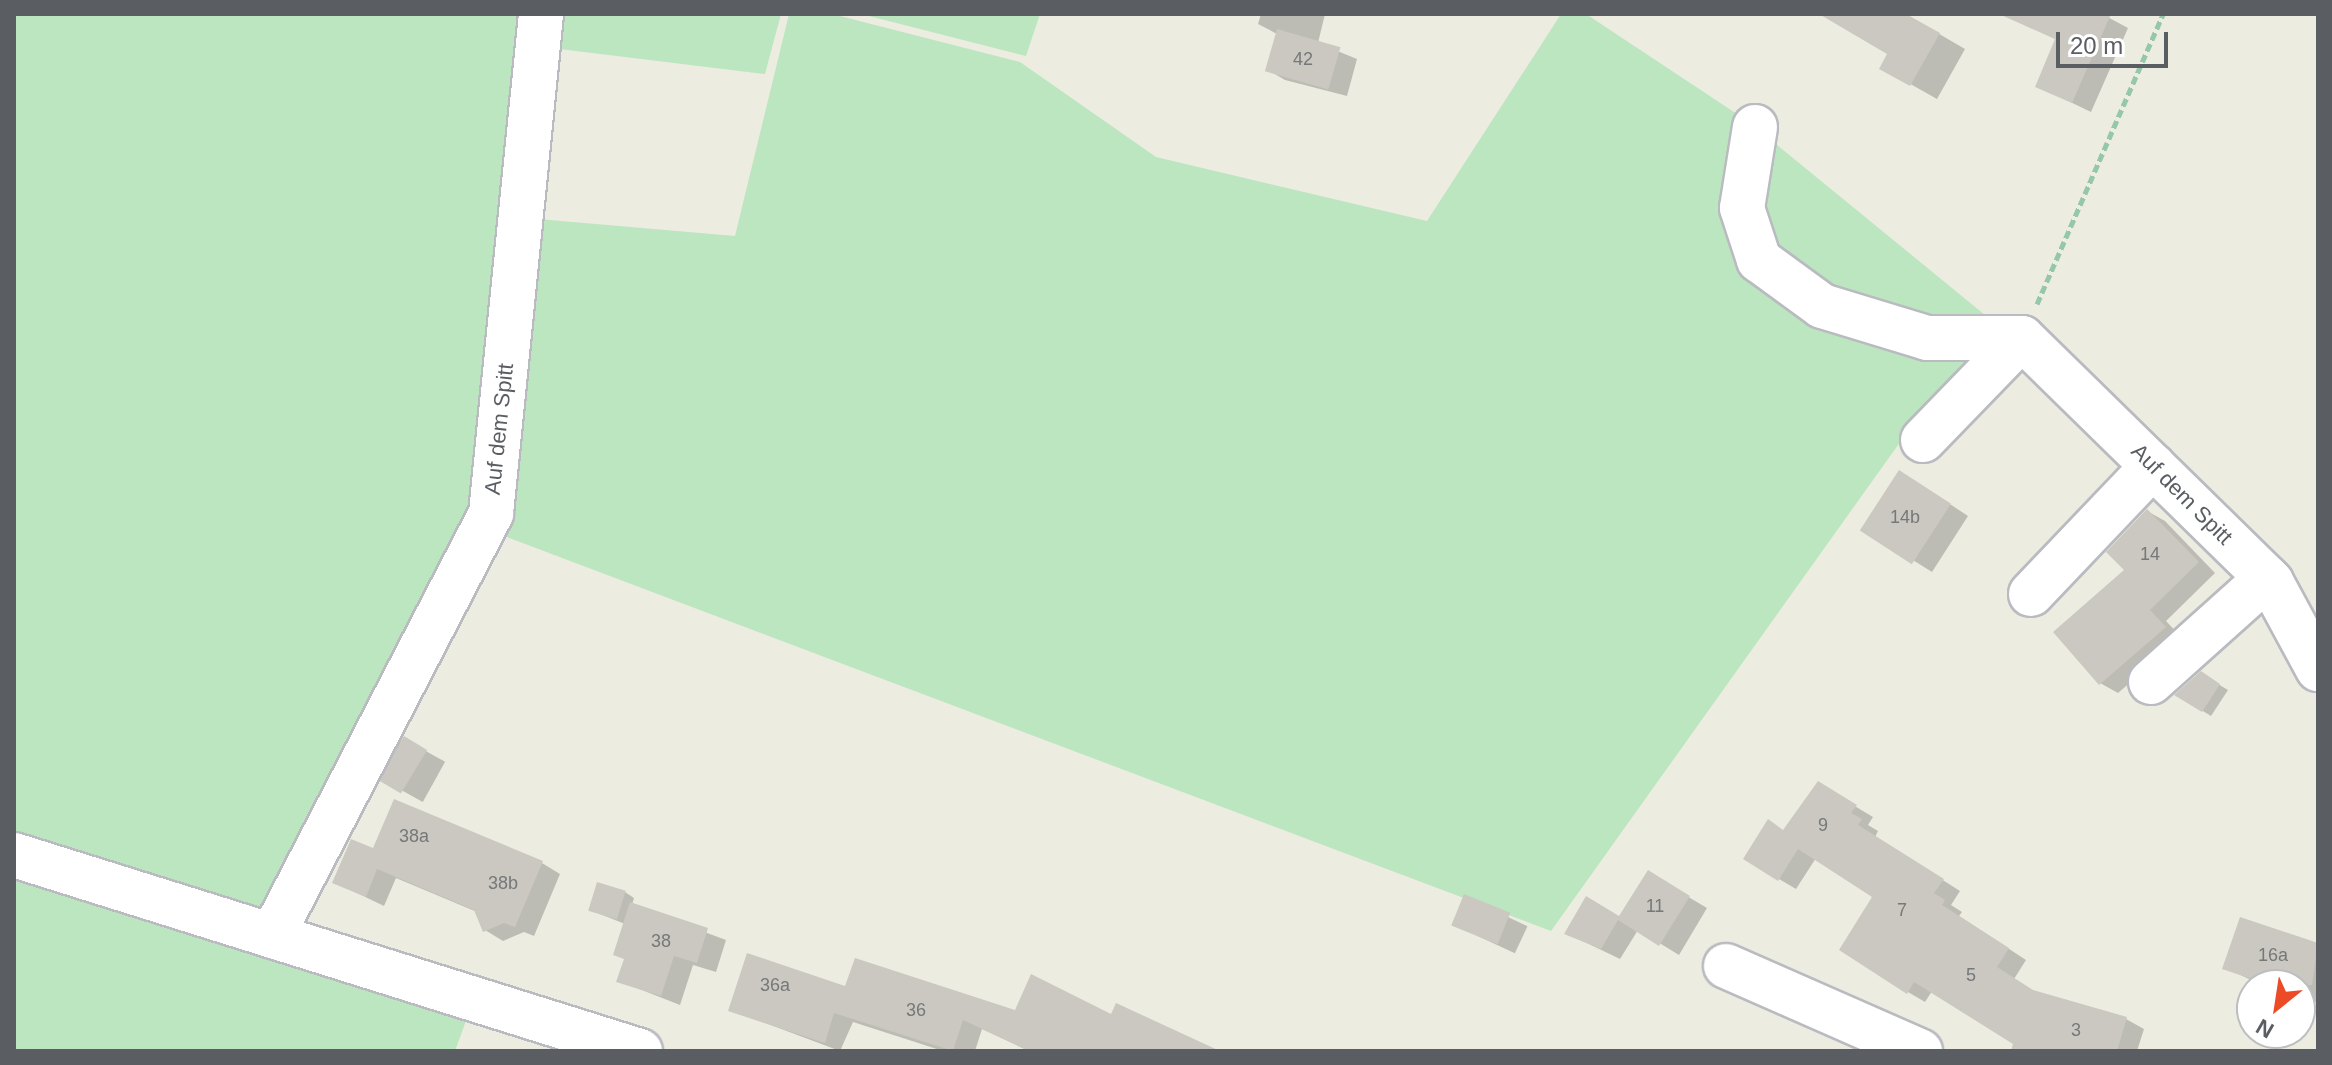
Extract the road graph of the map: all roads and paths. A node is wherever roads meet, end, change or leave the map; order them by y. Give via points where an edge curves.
1 (541, 14) edge
2 (2163, 14) edge
3 (1755, 127) dead end
4 (2022, 338) junction
5 (1923, 440) dead end
6 (2153, 466) junction
7 (2267, 578) junction
8 (2031, 594) dead end
9 (2318, 669) edge
10 (2151, 682) dead end
11 (14, 855) edge
12 (272, 936) junction
13 (1726, 966) dead end
14 (640, 1051) edge
15 (1920, 1051) edge

1 - 12 street, Auf dem Spitt via 491,513
2 - 4 path
3 - 4 street via 1742,208 1759,260 1822,306 1927,338
4 - 5 street
4 - 6 street, Auf dem Spitt
6 - 7 street, Auf dem Spitt
6 - 8 street
7 - 9 street, Auf dem Spitt
7 - 10 street
11 - 12 street
12 - 14 street
13 - 15 street

